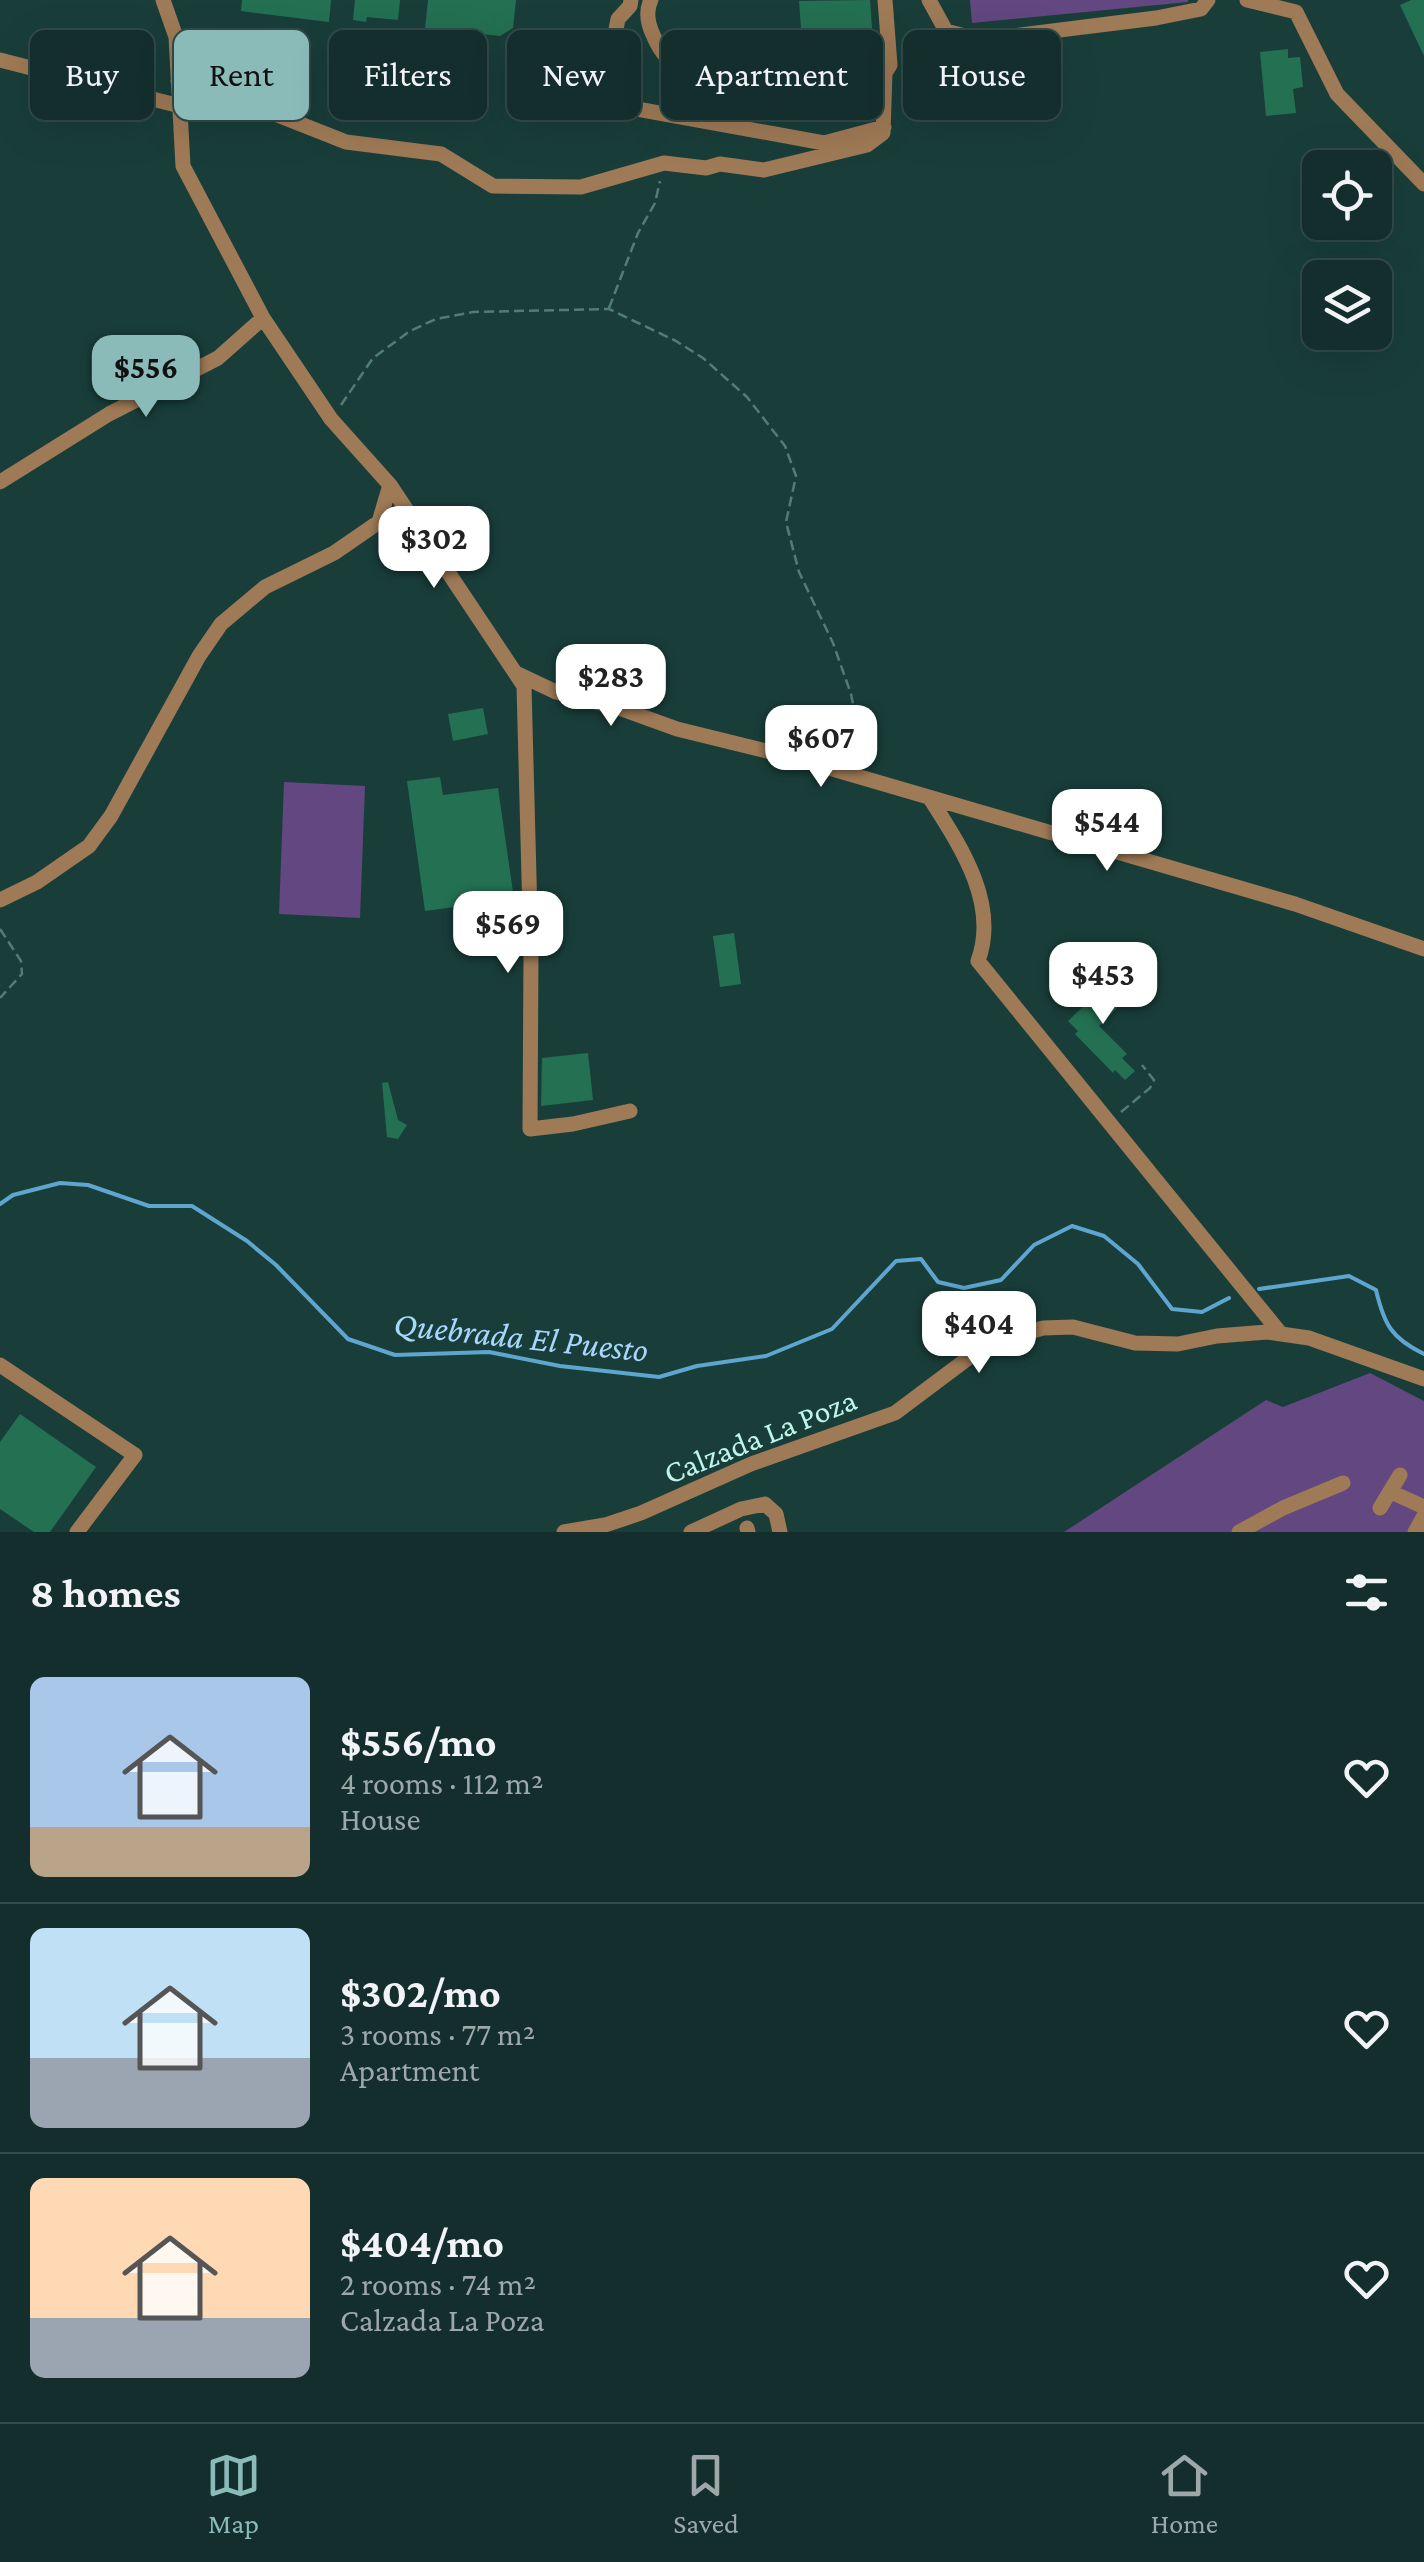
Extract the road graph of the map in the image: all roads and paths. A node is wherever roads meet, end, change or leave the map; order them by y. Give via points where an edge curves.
1 (163, 0) edge
2 (886, 0) edge
3 (929, 0) edge
4 (1208, 0) edge
5 (1247, 0) edge
6 (639, 4) edge
7 (174, 32) edge
8 (0, 60) edge
9 (890, 65) junction
10 (174, 104) edge
11 (181, 120) edge
12 (291, 120) edge
13 (884, 127) junction
14 (664, 163) junction
15 (1424, 184) edge
16 (608, 309) junction
17 (264, 318) junction
18 (331, 419) junction
19 (0, 482) edge
20 (390, 485) junction
21 (515, 672) junction
22 (868, 780) junction
23 (930, 800) junction
24 (0, 900) edge
25 (0, 929) edge
26 (1424, 948) edge
27 (0, 998) edge
28 (1142, 1065) dead end
29 (630, 1111) dead end
30 (1108, 1122) junction
31 (1282, 1334) junction
32 (0, 1365) edge
33 (1424, 1379) edge
34 (1400, 1475) dead end
35 (1344, 1483) dead end
36 (1391, 1492) junction
37 (1424, 1507) edge
38 (1380, 1508) dead end
39 (1424, 1516) edge
40 (636, 1524) edge
41 (77, 1532) edge
42 (564, 1532) edge
43 (691, 1532) edge
44 (780, 1532) edge
45 (1238, 1532) edge
46 (1415, 1532) edge

1 - 7 street
2 - 9 street
3 - 4 street via 946,31 980,40 1156,18 1201,10
5 - 15 street via 1296,12 1337,94
6 - 9 street via 662,55 685,70 779,76
6 - 13 street via 618,19 606,80 615,105 824,143
8 - 10 street
9 - 13 street
11 - 17 street via 183,166
12 - 14 street via 346,142 440,154 493,186 581,187
13 - 14 street via 868,145 764,170
14 - 16 path
16 - 18 path via 473,312 436,320 373,358
16 - 22 path via 703,358 747,397 785,446 796,476 786,522 799,572 851,694
17 - 18 street
17 - 19 street via 218,358 109,414
18 - 20 street
20 - 21 street
20 - 24 street via 380,522 334,554 265,587 221,624 89,846
21 - 22 street via 556,692
21 - 29 street via 524,686 530,1129
22 - 23 street
23 - 26 street via 1295,904
23 - 30 street via 974,874 985,942 978,962
25 - 27 path via 22,974
28 - 30 path via 1154,1080 1150,1088
30 - 31 street
31 - 33 street, Calzada La Poza
31 - 40 street, Calzada La Poza via 1178,1344 1135,1343 1074,1327 1013,1335 986,1344 895,1413 751,1464
32 - 41 street via 135,1455
34 - 36 street
35 - 45 street
36 - 37 street
36 - 38 street
39 - 46 street
40 - 42 street, Calzada La Poza
43 - 44 street via 765,1504

